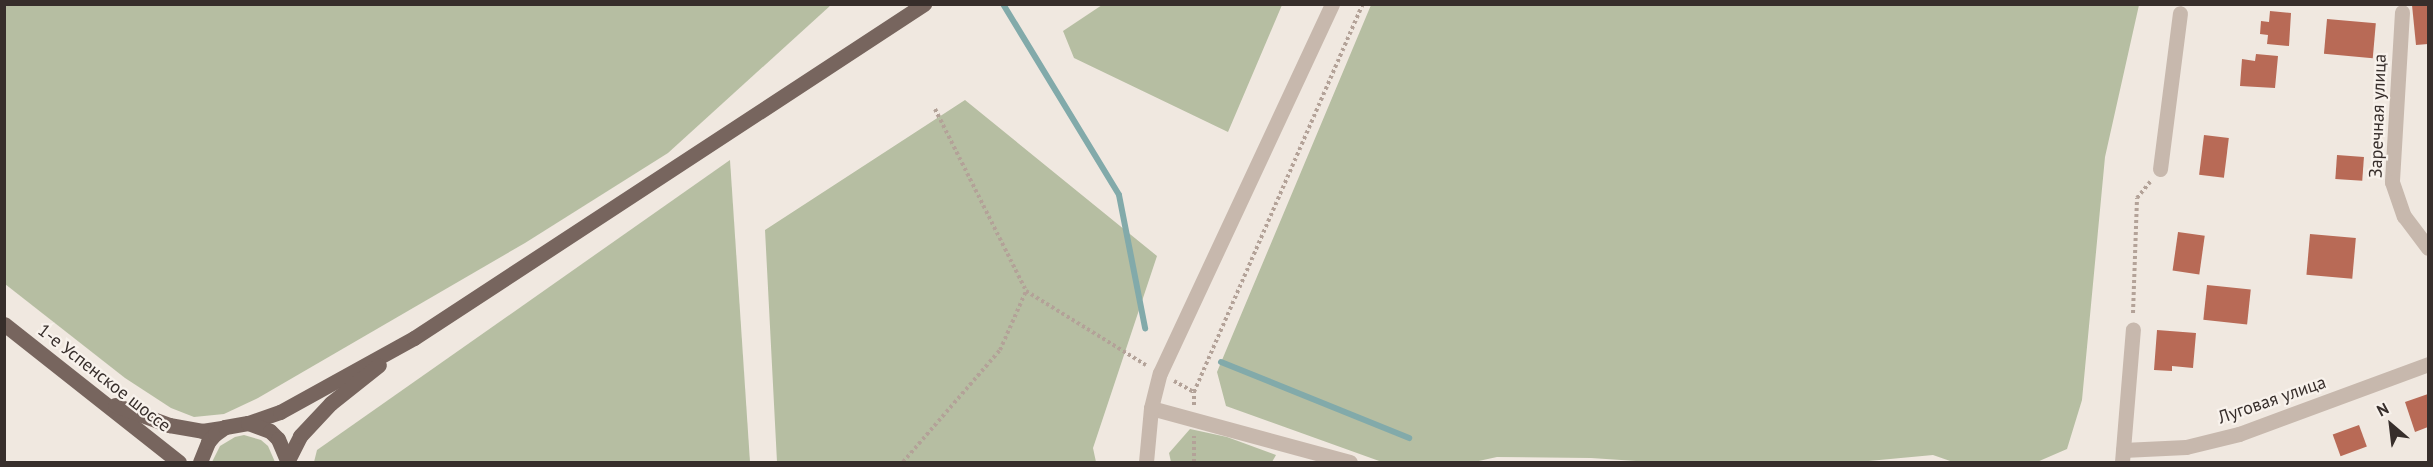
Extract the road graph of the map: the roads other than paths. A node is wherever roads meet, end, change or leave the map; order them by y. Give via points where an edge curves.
1 (924, 4) edge
2 (1332, 4) edge
3 (2402, 12) dead end
4 (2180, 13) dead end
5 (2160, 169) road end
6 (2428, 248) edge
7 (4, 324) edge
8 (2133, 329) road end
9 (414, 338) junction
10 (2428, 364) edge
11 (104, 401) junction
12 (1151, 408) junction
13 (248, 423) junction
14 (225, 427) junction
15 (2122, 456) edge
16 (288, 461) edge
17 (179, 462) edge
18 (200, 462) edge
19 (1146, 462) edge
20 (1350, 462) edge

1 - 9 main road
2 - 12 street via 1160,373
3 - 6 street, Заречная улица via 2392,182 2404,216
4 - 5 street
7 - 11 main road, 1-е Успенское шоссе
8 - 15 street
9 - 13 main road via 280,412
9 - 16 main road via 330,403 300,436
10 - 15 street, Луговая улица via 2239,434
11 - 14 main road via 169,425 202,431
11 - 17 main road, 1-е Успенское шоссе
12 - 19 street
12 - 20 street
13 - 14 main road
13 - 16 main road via 270,431
14 - 18 main road via 208,442

